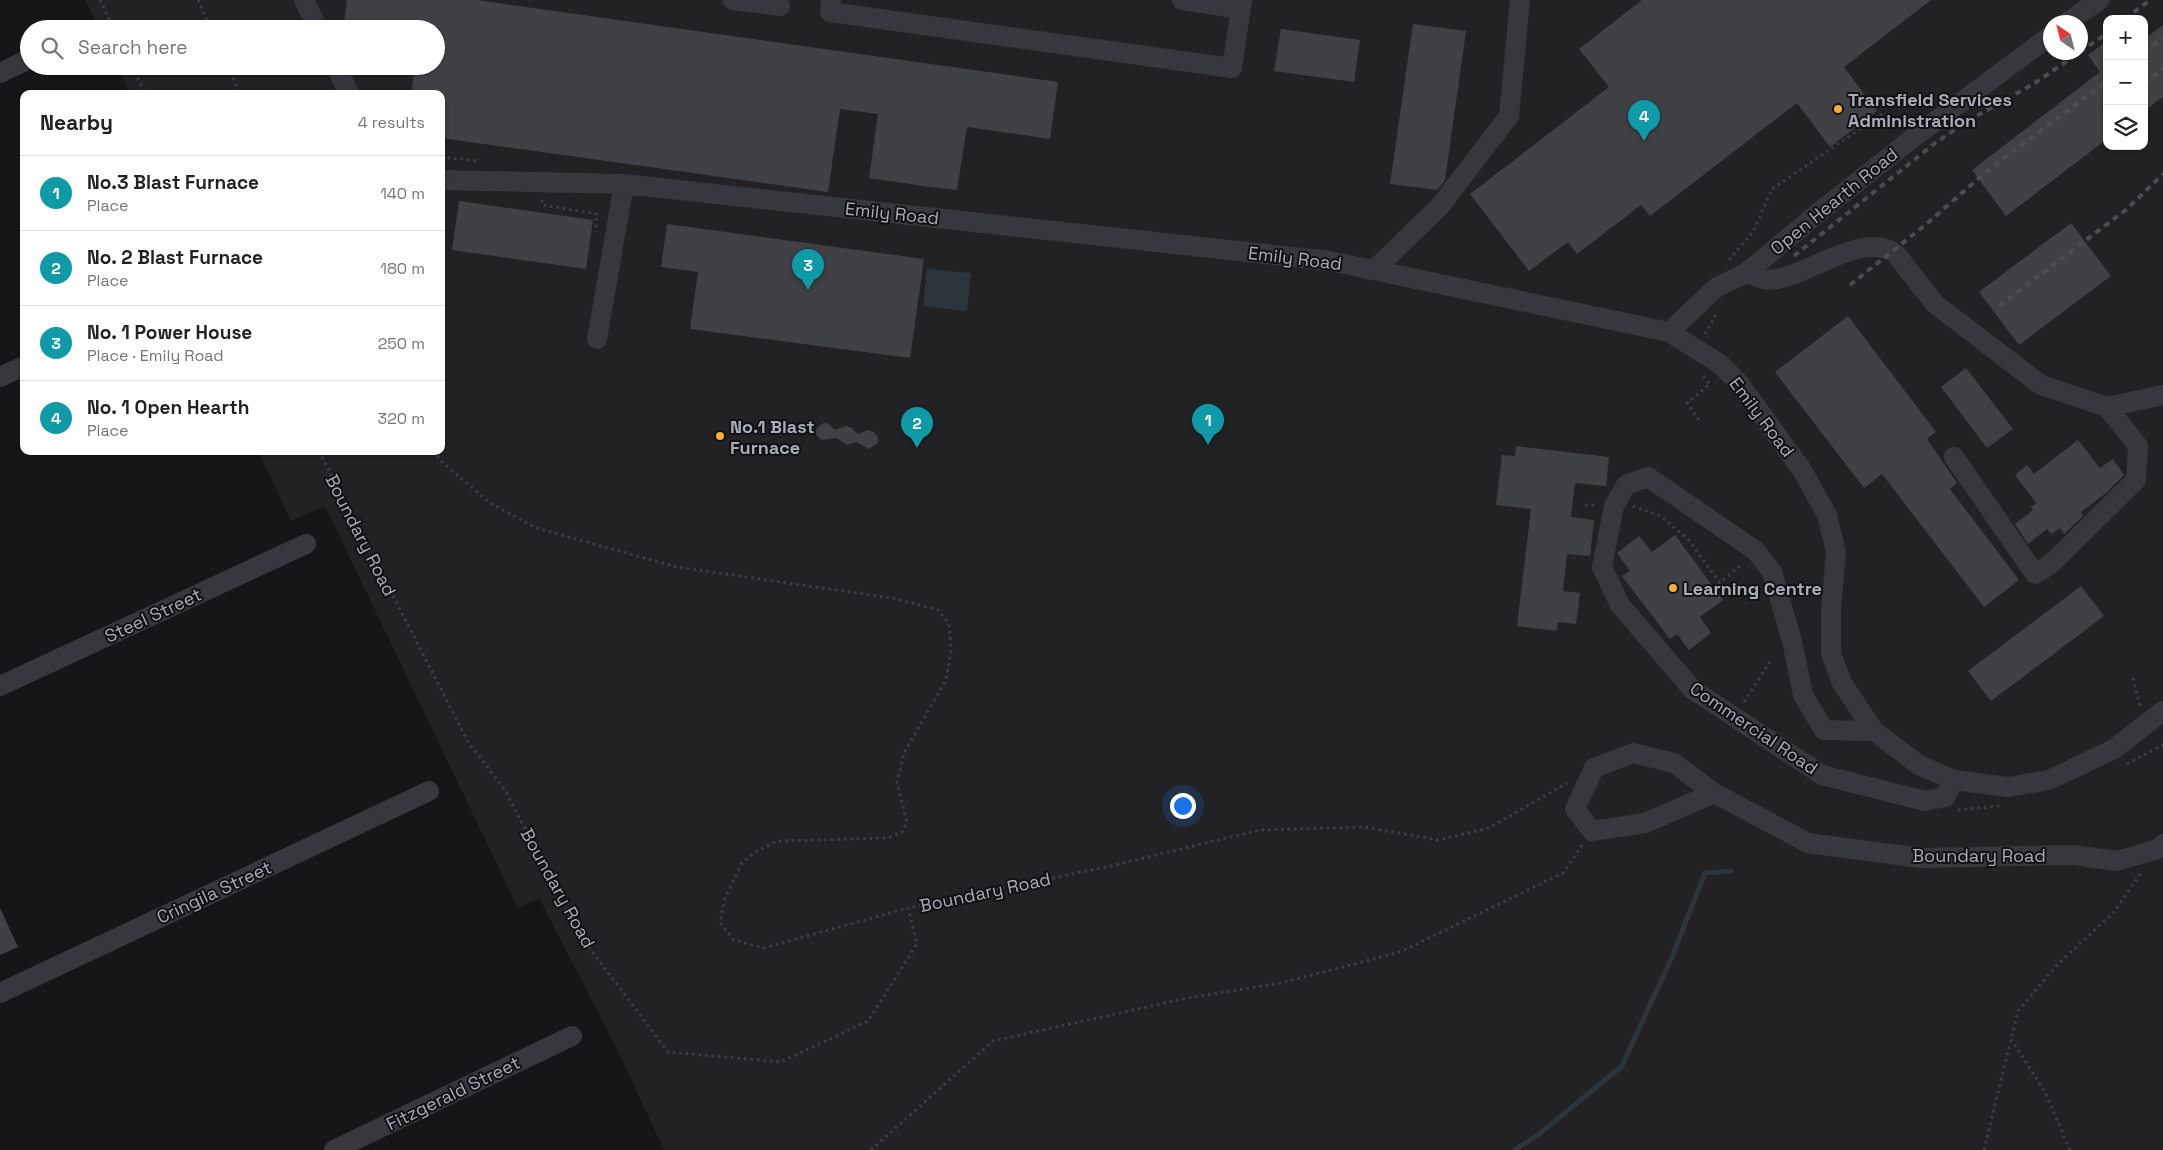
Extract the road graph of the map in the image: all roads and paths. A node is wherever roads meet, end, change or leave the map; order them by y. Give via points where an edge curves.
1 (100, 0) edge
2 (198, 0) edge
3 (304, 0) edge
4 (733, 0) edge
5 (832, 0) edge
6 (1182, 0) edge
7 (1520, 0) edge
8 (2098, 0) edge
9 (1242, 4) edge
10 (780, 6) dead end
11 (2078, 15) edge
12 (110, 20) edge
13 (207, 20) edge
14 (314, 20) edge
15 (2043, 41) edge
16 (20, 63) edge
17 (0, 73) edge
18 (136, 75) edge
19 (232, 75) edge
20 (340, 75) edge
21 (143, 90) edge
22 (238, 90) edge
23 (347, 90) edge
24 (445, 180) edge
25 (624, 184) junction
26 (1374, 270) junction
27 (1746, 273) junction
28 (1668, 332) junction
29 (598, 339) dead end
30 (20, 368) edge
31 (0, 377) edge
32 (1710, 384) dead end
33 (2163, 395) edge
34 (2107, 407) junction
35 (1699, 420) dead end
36 (321, 455) edge
37 (437, 455) edge
38 (1954, 457) dead end
39 (306, 544) dead end
40 (1756, 551) junction
41 (1720, 582) dead end
42 (1771, 660) dead end
43 (2133, 678) dead end
44 (0, 686) edge
45 (1742, 705) dead end
46 (2140, 706) dead end
47 (2163, 710) edge
48 (1874, 731) junction
49 (1954, 780) junction
50 (1570, 782) dead end
51 (429, 791) dead end
52 (1714, 793) junction
53 (1592, 832) junction
54 (2163, 844) edge
55 (2141, 872) dead end
56 (908, 908) junction
57 (0, 993) edge
58 (572, 1036) dead end
59 (2011, 1039) junction
60 (334, 1150) edge
61 (871, 1150) edge
62 (1984, 1150) edge
63 (2070, 1150) edge

1 - 12 path
2 - 13 path
3 - 14 street
4 - 10 street
5 - 9 street via 830,12 1232,68
6 - 9 street
7 - 26 street via 1509,116 1440,206
8 - 11 street
15 - 27 street, Open Hearth Road via 1914,137
16 - 17 street
18 - 21 path
19 - 22 path
20 - 23 street
24 - 25 street, Emily Road
25 - 26 street, Emily Road via 1330,260
25 - 29 street
26 - 28 street, Emily Road
27 - 28 street, Open Hearth Road via 1717,287
27 - 34 street via 1768,280 1858,248 1888,248 1936,304 2041,385
28 - 48 street, Emily Road via 1720,364 1740,383 1802,470 1827,515 1836,552 1831,654 1842,683
30 - 31 street
32 - 35 path via 1687,403
33 - 34 street
34 - 38 street via 2138,446 2136,480 2051,564 2036,574
36 - 56 path, Boundary Road via 468,742 506,790 579,934 668,1052 781,1062 868,1021 917,944
37 - 56 path via 490,503 536,528 677,567 892,598 938,610 949,624 951,651 946,680 904,753 897,783 907,822 902,832 888,838 776,841 754,852 742,862 724,898 720,923 734,940 764,948
39 - 44 street, Steel Street
40 - 41 path
40 - 48 street, Commercial Road via 1772,572 1792,641 1803,695 1824,730
40 - 49 street, Commercial Road via 1648,477 1626,485 1614,506 1602,567 1620,604 1692,690 1822,775 1925,801 1945,797
42 - 45 path
43 - 46 path
47 - 49 street, Emily Road via 2114,749 2049,780 2008,788
48 - 49 street, Emily Road via 1919,765
50 - 56 path, Boundary Road via 1489,828 1438,840 1364,827 1260,830 1106,867
51 - 57 street, Cringila Street
52 - 53 street via 1645,823
52 - 53 street, Boundary Road via 1674,763 1633,753 1594,768 1575,809
52 - 54 street, Boundary Road via 1808,843 1921,858 2072,854 2117,861 2158,849
53 - 61 path via 1562,873 1400,952 1281,983 1187,998 993,1041
55 - 59 path via 2114,912 2057,965 2018,1011
58 - 60 street, Fitzgerald Street
59 - 62 path
59 - 63 path via 2045,1092

